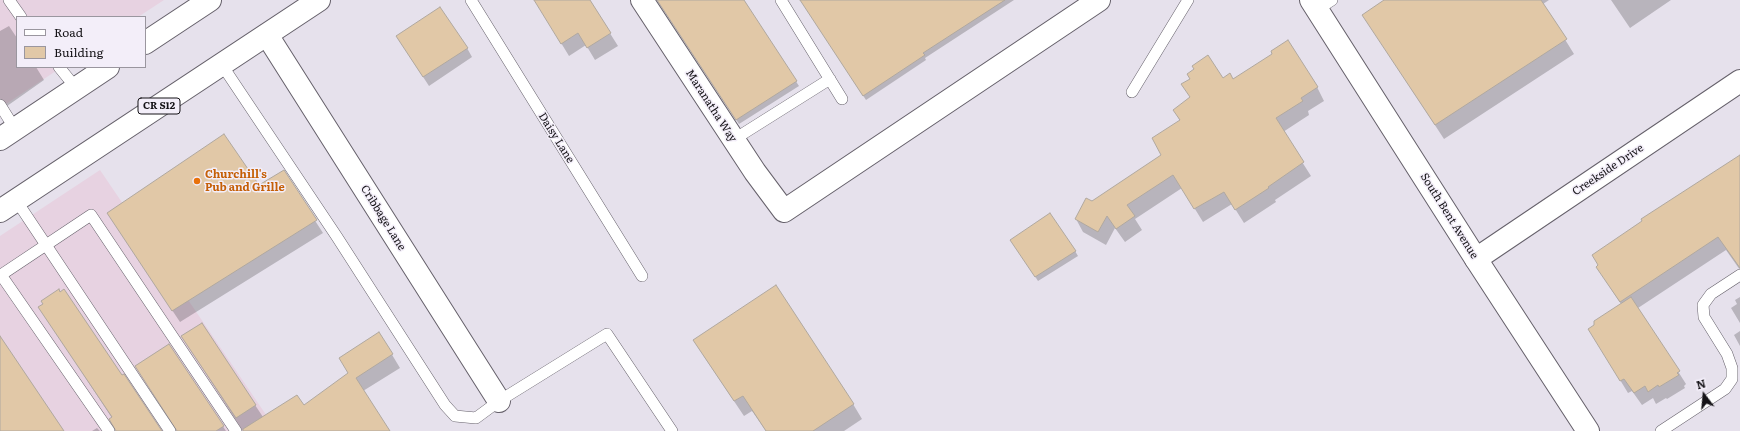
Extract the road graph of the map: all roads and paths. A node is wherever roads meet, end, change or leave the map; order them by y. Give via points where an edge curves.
1 (9, 0) edge
2 (210, 0) edge
3 (318, 0) edge
4 (471, 0) edge
5 (642, 0) edge
6 (780, 0) edge
7 (1099, 0) edge
8 (1188, 0) edge
9 (1320, 3) edge
10 (20, 16) edge
11 (267, 35) junction
12 (146, 41) edge
13 (222, 64) junction
14 (60, 68) edge
15 (106, 68) edge
16 (830, 79) junction
17 (1740, 81) edge
18 (76, 88) junction
19 (1132, 92) dead end
20 (842, 98) dead end
21 (0, 105) edge
22 (7, 134) edge
23 (733, 140) junction
24 (8, 206) edge
25 (46, 245) junction
26 (1476, 259) junction
27 (1740, 275) edge
28 (642, 276) dead end
29 (499, 401) junction
30 (109, 431) edge
31 (170, 431) edge
32 (236, 431) edge
33 (672, 431) edge
34 (1588, 431) edge
35 (1661, 431) edge

1 - 10 lane
2 - 12 street
3 - 11 street, CR S12
4 - 28 lane, Daisy Lane
5 - 23 street, Maranatha Way
6 - 16 lane
7 - 23 street, Maranatha Way via 784,211
8 - 19 lane
9 - 26 street, South Bent Avenue
11 - 13 street, CR S12
11 - 29 street, Cribbage Lane
13 - 24 street, CR S12
13 - 29 lane via 445,405 455,416 476,418
14 - 18 lane
15 - 18 street
16 - 20 lane
16 - 23 lane
17 - 26 street, Creekside Drive
18 - 22 street
21 - 22 lane
24 - 25 lane
25 - 30 lane via 1,275
25 - 31 lane
25 - 32 lane via 91,215
26 - 34 street, South Bent Avenue
27 - 35 lane via 1711,294 1703,304 1704,317 1727,354 1732,368 1732,380 1725,389
29 - 33 lane via 607,334

